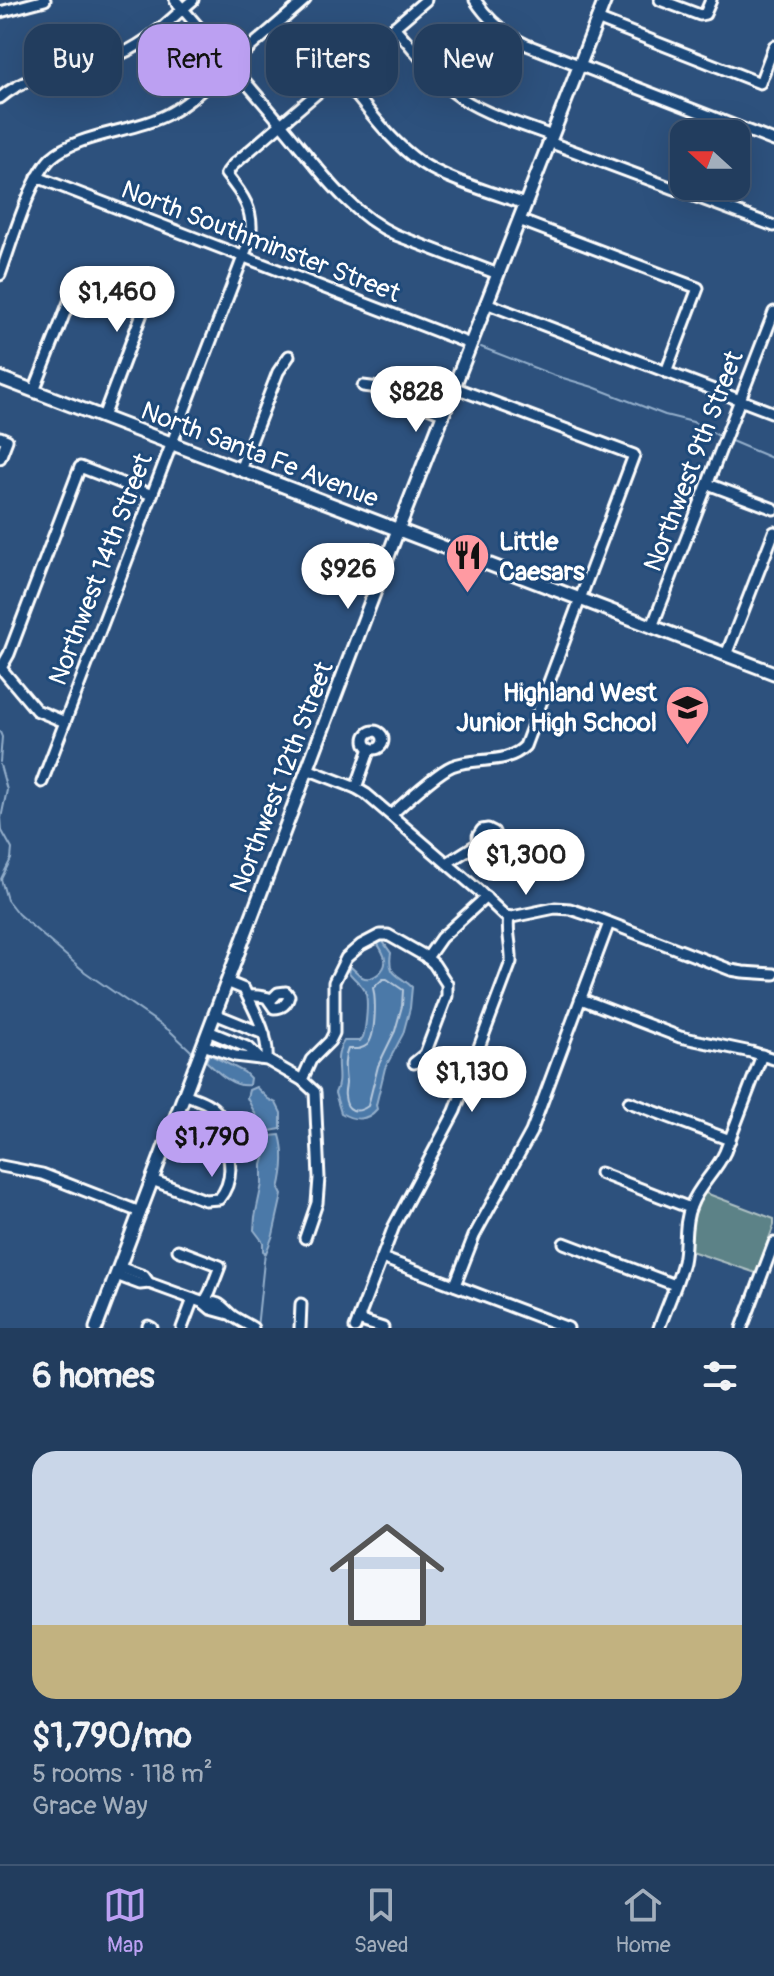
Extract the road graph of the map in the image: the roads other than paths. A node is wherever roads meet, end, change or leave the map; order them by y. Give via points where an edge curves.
1 (45, 0) edge
2 (175, 0) edge
3 (193, 0) edge
4 (305, 0) edge
5 (426, 0) edge
6 (475, 0) edge
7 (605, 0) edge
8 (660, 0) edge
9 (711, 0) edge
10 (182, 9) junction
11 (0, 12) edge
12 (597, 19) junction
13 (195, 24) edge
14 (398, 24) edge
15 (398, 32) edge
16 (774, 46) edge
17 (250, 48) edge
18 (579, 65) junction
19 (250, 88) edge
20 (194, 96) edge
21 (314, 96) edge
22 (357, 96) edge
23 (0, 98) edge
24 (281, 124) junction
25 (550, 139) junction
26 (774, 141) edge
27 (37, 177) junction
28 (525, 204) junction
29 (519, 220) junction
30 (774, 226) edge
31 (243, 257) junction
32 (498, 274) junction
33 (0, 275) edge
34 (486, 303) junction
35 (774, 312) edge
36 (470, 344) junction
37 (289, 356) dead end
38 (666, 372) junction
39 (0, 378) edge
40 (363, 386) dead end
41 (453, 387) junction
42 (34, 391) junction
43 (740, 400) junction
44 (443, 413) junction
45 (774, 413) edge
46 (103, 417) junction
47 (4, 438) edge
48 (172, 444) junction
49 (0, 458) edge
50 (240, 470) junction
51 (708, 484) junction
52 (152, 495) junction
53 (774, 509) edge
54 (398, 530) junction
55 (774, 532) edge
56 (580, 599) junction
57 (652, 627) junction
58 (726, 655) junction
59 (0, 668) edge
60 (774, 673) edge
61 (65, 722) junction
62 (370, 748) dead end
63 (307, 769) junction
64 (42, 782) dead end
65 (356, 788) junction
66 (391, 815) junction
67 (479, 843) dead end
68 (447, 863) junction
69 (486, 897) junction
70 (509, 917) junction
71 (609, 923) junction
72 (427, 958) junction
73 (774, 974) edge
74 (227, 982) junction
75 (248, 996) junction
76 (267, 998) dead end
77 (581, 999) junction
78 (215, 1014) junction
79 (208, 1031) junction
80 (264, 1034) junction
81 (203, 1045) junction
82 (762, 1055) junction
83 (263, 1059) junction
84 (774, 1059) edge
85 (414, 1063) dead end
86 (302, 1080) junction
87 (184, 1097) junction
88 (629, 1102) dead end
89 (730, 1140) junction
90 (1, 1166) edge
91 (600, 1173) dead end
92 (152, 1180) junction
93 (690, 1208) junction
94 (140, 1212) junction
95 (305, 1238) dead end
96 (564, 1243) dead end
97 (774, 1243) edge
98 (178, 1250) dead end
99 (382, 1258) junction
100 (118, 1271) junction
101 (455, 1285) junction
102 (675, 1285) junction
103 (193, 1299) junction
104 (204, 1303) junction
105 (301, 1304) dead end
106 (357, 1324) edge
107 (96, 1328) edge
108 (182, 1328) edge
109 (253, 1328) edge
110 (300, 1328) edge
111 (383, 1328) edge
112 (568, 1328) edge
113 (659, 1328) edge
114 (742, 1328) edge

1 - 11 street
2 - 10 street
3 - 10 street
4 - 17 street
5 - 14 street, Northwest 14th Street
6 - 18 street via 518,41
7 - 12 main road, Northwest 12th Street
8 - 9 street via 700,15
10 - 13 street
10 - 23 street via 131,49 22,84
12 - 16 street via 760,83
12 - 18 main road, Northwest 12th Street
15 - 25 street via 458,96
18 - 25 main road, Northwest 12th Street
18 - 26 street
19 - 24 street
20 - 27 street via 146,124 67,147
21 - 24 street, Northwest 14th Street
22 - 28 street via 418,161
24 - 31 street, Northwest 14th Street via 226,174 251,215
24 - 32 street via 370,222
25 - 28 main road, Northwest 12th Street
25 - 30 street
27 - 31 street, North Southminster Street
27 - 33 street
28 - 29 main road, Northwest 12th Street
29 - 32 main road, Northwest 12th Street
29 - 38 street via 698,288
31 - 36 street, North Southminster Street
31 - 48 street, Northwest 14th Street
32 - 34 main road, Northwest 12th Street
34 - 36 main road, Northwest 12th Street
34 - 38 street
35 - 43 street, Northwest 9th Street
36 - 41 main road, Northwest 12th Street
37 - 50 street
38 - 43 street
39 - 42 main road, North Santa Fe Avenue
40 - 44 street
41 - 44 main road, Northwest 12th Street
41 - 56 street via 634,455
42 - 46 main road, North Santa Fe Avenue
42 - 46 street via 80,274 147,300
43 - 45 street
43 - 51 street, Northwest 9th Street
44 - 54 main road, Northwest 12th Street
46 - 48 main road, North Santa Fe Avenue
47 - 49 street
48 - 50 main road, North Santa Fe Avenue
48 - 52 street, Northwest 14th Street
50 - 54 main road, North Santa Fe Avenue
51 - 53 street
51 - 57 street, Northwest 9th Street
52 - 59 street via 80,467
52 - 61 street, Northwest 14th Street
54 - 56 main road, North Santa Fe Avenue
54 - 63 main road, Northwest 12th Street
55 - 58 street
56 - 57 main road, North Santa Fe Avenue
56 - 66 street via 522,749 509,757 450,767
57 - 58 main road, North Santa Fe Avenue
58 - 60 main road, North Santa Fe Avenue
59 - 61 street via 36,710
61 - 64 street, Northwest 14th Street
62 - 65 street
63 - 65 street
63 - 74 main road, Northwest 12th Street
65 - 66 street
66 - 68 street
67 - 68 street
68 - 69 street
69 - 70 street
69 - 72 street
70 - 71 street via 555,908
70 - 99 street via 511,962 493,1011 455,1111
71 - 73 street via 731,970
71 - 77 street
72 - 85 street via 448,990 425,1054
72 - 86 street via 388,935 351,952 334,982 334,1033
74 - 75 street
74 - 78 main road, Northwest 12th Street
75 - 76 street
75 - 80 street
77 - 82 street via 680,1037
77 - 101 street via 531,1132 474,1236
78 - 79 main road, Northwest 12th Street
78 - 80 street
79 - 81 main road, Northwest 12th Street
79 - 83 street
80 - 83 street via 268,1050
81 - 83 street
81 - 87 main road, Northwest 12th Street
82 - 84 street
82 - 89 street
83 - 86 street
86 - 95 street via 315,1092 319,1178
87 - 92 main road, Northwest 12th Street
87 - 92 street via 213,1108 220,1117 231,1174 219,1199 205,1200
88 - 89 street
89 - 93 street
90 - 94 street via 42,1174
91 - 93 street
92 - 94 main road, Northwest 12th Street
93 - 102 street
94 - 100 main road, Northwest 12th Street
96 - 102 street
97 - 114 street
98 - 104 street via 220,1266
99 - 101 street
99 - 106 street
100 - 103 street via 140,1284
100 - 107 main road, Northwest 12th Street
101 - 112 street
102 - 113 street
103 - 104 street
103 - 108 street
104 - 109 street via 225,1307
105 - 110 street
106 - 111 street

